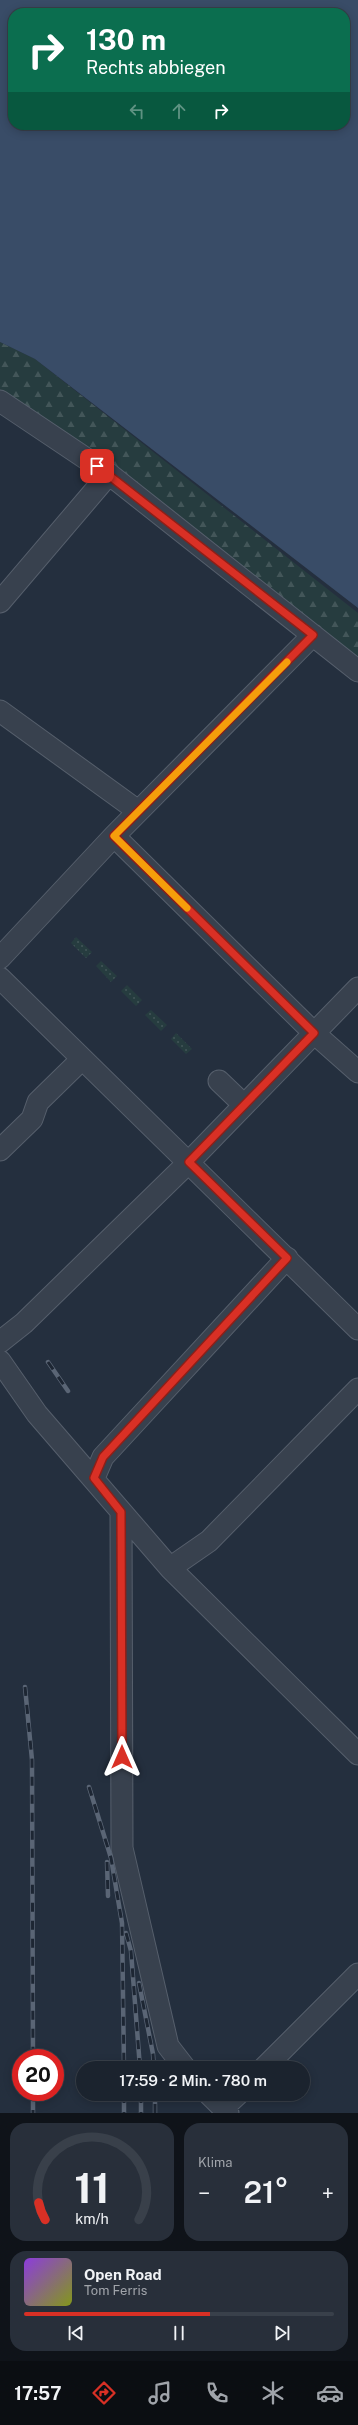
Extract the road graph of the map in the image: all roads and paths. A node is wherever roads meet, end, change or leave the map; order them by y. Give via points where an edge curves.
1 (0, 401) edge
2 (109, 474) junction
3 (0, 602) edge
4 (313, 635) junction
5 (358, 671) edge
6 (0, 711) edge
7 (138, 812) junction
8 (114, 836) junction
9 (0, 958) edge
10 (0, 978) edge
11 (358, 988) edge
12 (314, 1033) junction
13 (82, 1059) junction
14 (358, 1072) edge
15 (219, 1081) dead end
16 (243, 1104) junction
17 (0, 1150) edge
18 (189, 1162) junction
19 (287, 1258) junction
20 (358, 1328) edge
21 (0, 1342) edge
22 (0, 1361) edge
23 (358, 1389) edge
24 (94, 1478) junction
25 (121, 1512) junction
26 (170, 1568) junction
27 (358, 1754) edge
28 (358, 1974) edge
29 (180, 2061) edge
30 (271, 2061) edge

1 - 2 lane
2 - 3 lane
2 - 4 lane
4 - 5 lane
4 - 7 lane
6 - 7 lane
7 - 8 lane
8 - 9 lane
8 - 12 lane
10 - 13 lane
11 - 12 lane
12 - 14 lane
12 - 16 lane
13 - 17 lane via 38,1102 32,1119
13 - 18 lane
15 - 16 lane
16 - 18 lane
18 - 19 lane
18 - 21 lane via 24,1323
19 - 20 lane
19 - 24 lane via 103,1457
22 - 24 lane via 37,1414
23 - 26 lane via 209,1541
24 - 25 lane
25 - 26 lane
25 - 29 lane via 122,1848 168,2046
26 - 27 lane
28 - 30 lane

